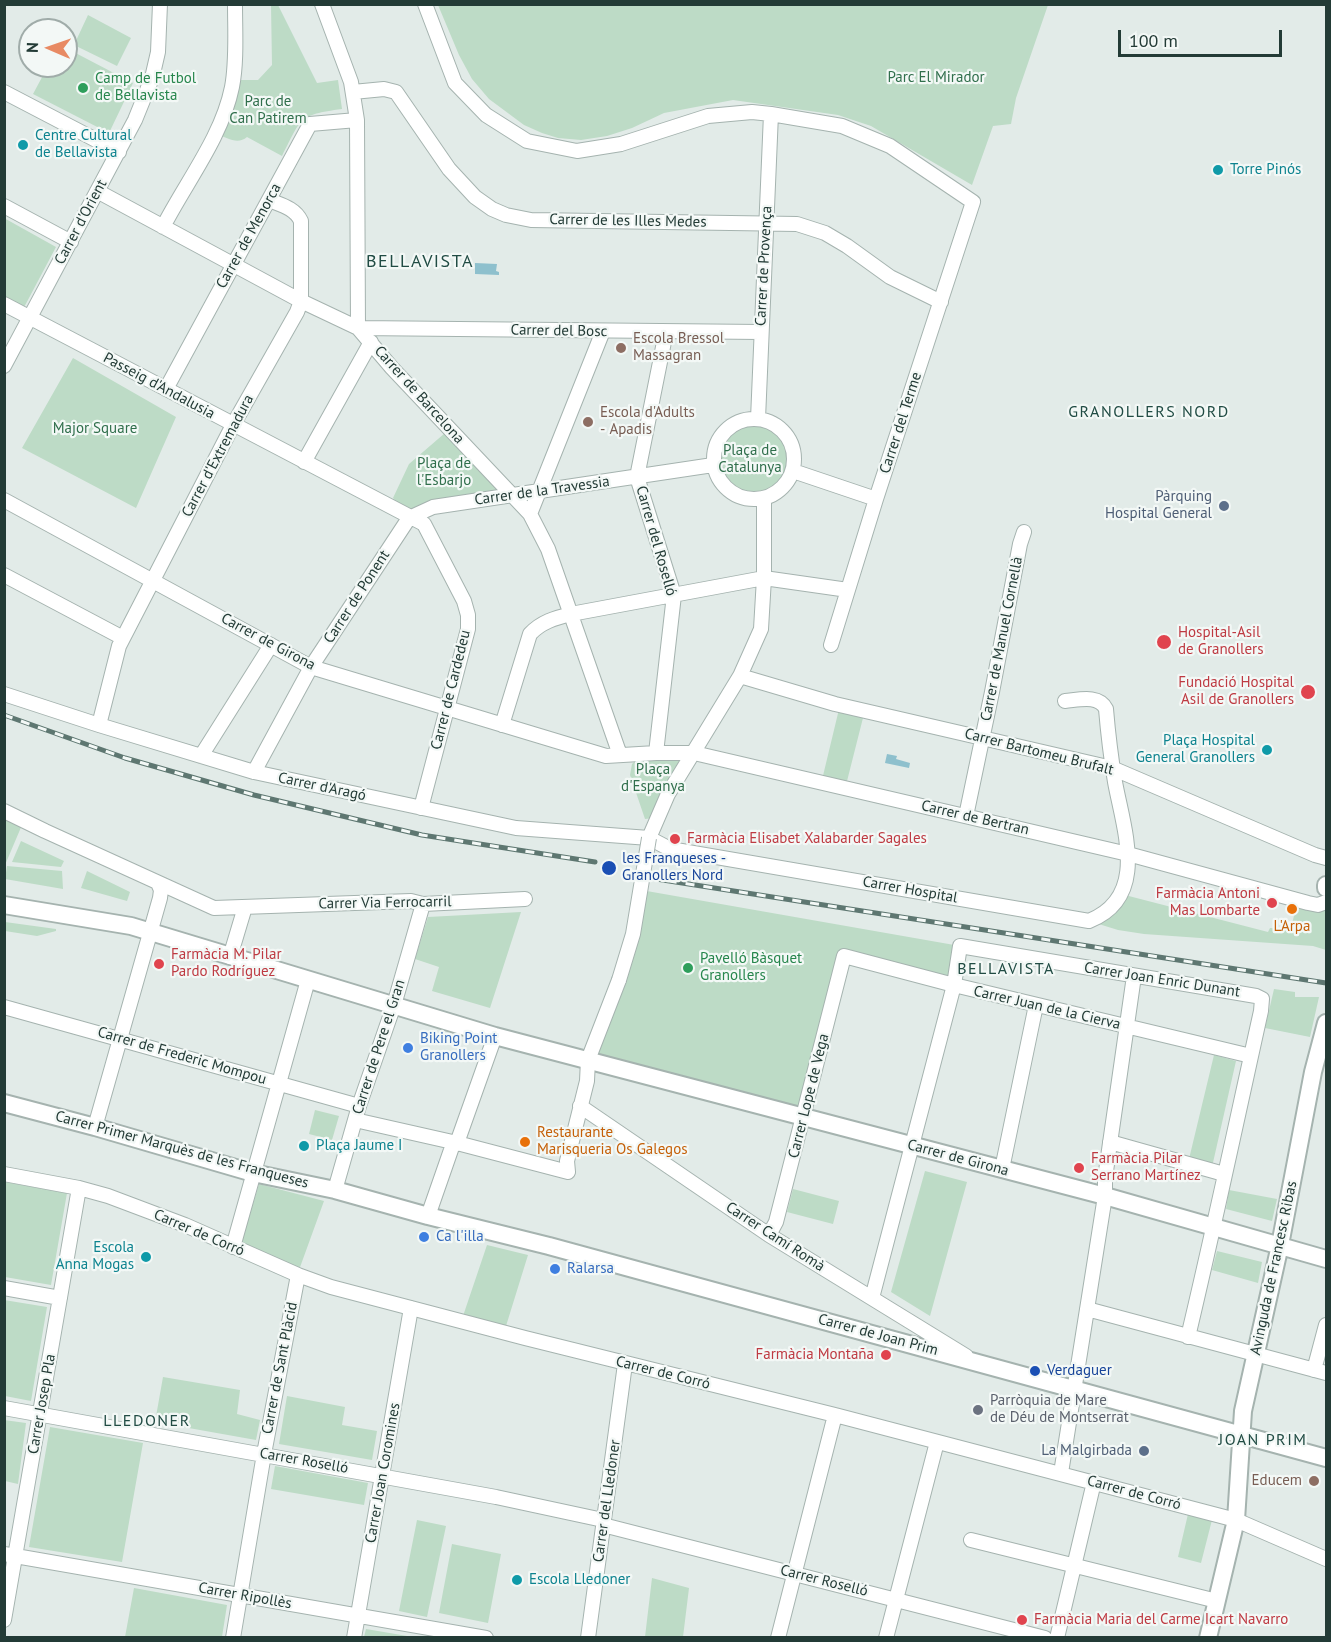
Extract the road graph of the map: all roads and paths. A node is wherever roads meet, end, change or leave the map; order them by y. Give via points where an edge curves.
1 (160, 4) edge
2 (235, 4) edge
3 (322, 4) edge
4 (425, 4) edge
5 (4, 92) edge
6 (353, 92) junction
7 (771, 114) junction
8 (357, 120) junction
9 (119, 152) junction
10 (97, 192) junction
11 (269, 200) junction
12 (4, 206) edge
13 (766, 224) junction
14 (163, 227) junction
15 (71, 242) junction
16 (233, 265) junction
17 (301, 301) junction
18 (941, 302) junction
19 (4, 304) edge
20 (30, 318) junction
21 (358, 328) junction
22 (603, 331) junction
23 (666, 332) junction
24 (761, 332) junction
25 (371, 342) junction
26 (4, 366) edge
27 (166, 389) junction
28 (758, 419) junction
29 (233, 425) junction
30 (304, 462) junction
31 (713, 465) junction
32 (793, 471) junction
33 (637, 477) junction
34 (539, 492) junction
35 (512, 495) junction
36 (764, 499) junction
37 (876, 499) junction
38 (4, 500) edge
39 (530, 514) junction
40 (409, 518) junction
41 (1024, 532) dead end
42 (4, 575) edge
43 (764, 578) junction
44 (153, 581) junction
45 (848, 590) junction
46 (674, 595) junction
47 (571, 614) junction
48 (123, 638) junction
49 (271, 645) junction
50 (831, 645) dead end
51 (311, 667) junction
52 (740, 676) junction
53 (4, 694) edge
54 (1065, 701) dead end
55 (447, 708) junction
56 (99, 725) junction
57 (502, 725) junction
58 (982, 738) junction
59 (656, 753) junction
60 (694, 753) junction
61 (620, 755) junction
62 (201, 756) junction
63 (1112, 768) junction
64 (254, 772) junction
65 (421, 808) junction
66 (4, 811) edge
67 (966, 816) junction
68 (649, 838) junction
69 (1128, 854) junction
70 (1326, 858) edge
71 (158, 884) junction
72 (525, 899) dead end
73 (1326, 902) edge
74 (423, 904) junction
75 (4, 905) edge
76 (245, 907) junction
77 (149, 932) junction
78 (844, 956) joint
79 (230, 957) junction
80 (1134, 975) junction
81 (308, 980) junction
82 (954, 986) junction
83 (394, 1005) junction
84 (1036, 1005) junction
85 (4, 1007) edge
86 (1326, 1023) edge
87 (1127, 1026) junction
88 (495, 1036) junction
89 (120, 1039) junction
90 (1251, 1056) junction
91 (1326, 1057) edge
92 (588, 1060) junction
93 (279, 1083) junction
94 (1308, 1101) junction
95 (4, 1103) edge
96 (580, 1106) junction
97 (357, 1113) junction
98 (803, 1117) junction
99 (95, 1127) junction
100 (1110, 1142) junction
101 (457, 1143) junction
102 (912, 1146) junction
103 (1002, 1169) junction
104 (253, 1173) junction
105 (4, 1174) edge
106 (1224, 1174) junction
107 (79, 1188) junction
108 (335, 1190) junction
109 (1105, 1196) junction
110 (428, 1216) junction
111 (1215, 1227) junction
112 (769, 1235) junction
113 (1280, 1245) junction
114 (233, 1247) junction
115 (1326, 1259) edge
116 (298, 1275) junction
117 (4, 1288) edge
118 (60, 1298) junction
119 (872, 1298) junction
120 (411, 1308) junction
121 (1087, 1309) junction
122 (907, 1319) junction
123 (1326, 1325) edge
124 (1188, 1337) junction
125 (900, 1342) junction
126 (1256, 1355) junction
127 (975, 1362) junction
128 (625, 1364) junction
129 (1320, 1372) edge
130 (1074, 1388) junction
131 (4, 1408) edge
132 (40, 1414) junction
133 (835, 1416) junction
134 (1242, 1435) junction
135 (937, 1442) junction
136 (264, 1454) junction
137 (1326, 1458) edge
138 (1061, 1473) junction
139 (383, 1475) junction
140 (1094, 1482) junction
141 (1236, 1520) junction
142 (603, 1523) junction
143 (971, 1540) dead end
144 (10, 1555) edge
145 (1326, 1558) edge
146 (1073, 1565) junction
147 (794, 1574) junction
148 (240, 1595) junction
149 (895, 1599) junction
150 (1217, 1601) junction
151 (358, 1614) junction
152 (4, 1620) edge
153 (233, 1638) edge
154 (354, 1638) edge
155 (486, 1638) edge
156 (588, 1638) edge
157 (778, 1638) edge
158 (886, 1638) edge
159 (1045, 1638) edge
160 (1057, 1638) edge
161 (1208, 1638) edge

1 - 9 street, Carrer d'Orient via 158,52 152,78
2 - 14 street via 234,68 226,107
3 - 6 street
4 - 7 street via 455,83 486,115 527,141 577,150 621,144 708,116
5 - 9 street
6 - 8 street
6 - 13 street, Carrer de les Illes Medes via 396,92 449,169 475,197 506,215 531,220
7 - 13 street, Carrer de Provença
7 - 18 street, Carrer del Terme via 842,126 890,146 973,202
8 - 11 street, Carrer de Menorca via 310,124
8 - 21 street
9 - 10 street, Carrer d'Orient
10 - 14 street
10 - 15 street, Carrer d'Orient
11 - 16 street, Carrer de Menorca
11 - 17 street, Carrer d'Extremadura via 291,208 301,221
12 - 15 street
13 - 18 street, Carrer de les Illes Medes via 796,224 825,233 890,277
13 - 24 street, Carrer de Provença
14 - 16 street
15 - 20 street, Carrer d'Orient
16 - 17 street
16 - 27 street, Carrer de Menorca
17 - 21 street
17 - 29 street, Carrer d'Extremadura
18 - 37 street, Carrer del Terme
19 - 20 street, Passeig d'Andalusia
20 - 26 street, Carrer d'Orient
20 - 27 street, Passeig d'Andalusia
21 - 22 street, Carrer del Bosc
21 - 25 street, Carrer de Barcelona
22 - 23 street, Carrer del Bosc
22 - 34 street
23 - 24 street, Carrer del Bosc
23 - 33 street, Carrer del Roselló
24 - 28 street, Carrer de Provença
25 - 30 street
25 - 35 street, Carrer de Barcelona
27 - 29 street, Passeig d'Andalusia
28 - 31 street via 745,419 726,430 714,450
28 - 32 street via 773,423 788,438 793,450
29 - 30 street, Passeig d'Andalusia
29 - 44 street, Carrer d'Extremadura
30 - 40 street, Passeig d'Andalusia
31 - 33 street, Carrer de la Travessia
31 - 36 street via 728,491 741,498
32 - 36 street via 782,489
32 - 37 street
33 - 34 street, Carrer de la Travessia
33 - 46 street, Carrer del Roselló
34 - 35 street, Carrer de la Travessia
34 - 39 street
35 - 39 street, Carrer de Barcelona
35 - 40 street, Carrer de la Travessia via 432,507
36 - 43 street
37 - 45 street, Carrer del Terme
38 - 44 street, Carrer de Girona
39 - 47 street, Carrer de Barcelona via 548,549
40 - 51 street, Carrer de Ponent
40 - 55 street, Carrer de Cardedeu via 424,524 468,615
41 - 58 street, Carrer de Manuel Cornellà
42 - 48 street
43 - 45 street
43 - 46 street
43 - 52 street via 761,629
44 - 48 street, Carrer d'Extremadura
44 - 49 street, Carrer de Girona
45 - 50 street, Carrer del Terme
46 - 47 street
46 - 59 street, Carrer del Roselló
47 - 57 street via 537,626 530,634
47 - 61 street, Carrer de Barcelona
48 - 56 street, Carrer d'Extremadura
49 - 51 street, Carrer de Girona
49 - 62 street
51 - 55 street, Carrer de Girona
51 - 64 street, Carrer de Ponent
52 - 58 street, Carrer Bartomeu Brufalt via 835,704
52 - 60 street
53 - 56 street, Carrer d'Aragó
54 - 63 street, Carrer Hospital via 1103,703
55 - 57 street, Carrer de Girona
55 - 65 street, Carrer de Cardedeu
56 - 62 street, Carrer d'Aragó
57 - 61 street, Carrer de Girona via 606,756
58 - 63 street, Carrer Bartomeu Brufalt
58 - 67 street, Carrer de Manuel Cornellà
59 - 60 street, Carrer de Bertran
59 - 61 street, Carrer de Bertran
60 - 67 street, Carrer de Bertran
60 - 68 street via 668,794
62 - 64 street, Carrer d'Aragó
63 - 69 street, Carrer Hospital
63 - 70 street, Carrer Bartomeu Brufalt
64 - 65 street, Carrer d'Aragó
65 - 68 street, Carrer d'Aragó via 516,828
66 - 71 street, Carrer Via Ferrocarril
67 - 69 street, Carrer de Bertran
68 - 69 street, Carrer Hospital via 670,849 1089,921 1116,905 1125,885
68 - 92 street, bridge via 633,934
69 - 73 street, Carrer de Bertran via 1308,903
71 - 76 street, Carrer Via Ferrocarril via 214,908
71 - 77 street via 160,898
72 - 74 street, Carrer Via Ferrocarril
74 - 76 street, Carrer Via Ferrocarril via 411,901
74 - 83 street, Carrer de Pere el Gran
75 - 77 street, Carrer de Girona
76 - 79 street
77 - 79 street, Carrer de Girona
77 - 89 street
78 - 82 street, Carrer Juan de la Cierva
78 - 98 street, Carrer Lope de Vega
79 - 81 street, Carrer de Girona
80 - 82 street, Carrer Joan Enric Dunant via 960,946
80 - 87 street
80 - 90 street, Carrer Joan Enric Dunant via 1261,997 1263,1004
81 - 83 street, Carrer de Girona
81 - 93 street
82 - 84 street, Carrer Juan de la Cierva
82 - 102 street
83 - 88 street, Carrer de Girona
83 - 97 street, Carrer de Pere el Gran
84 - 87 street, Carrer Juan de la Cierva
84 - 103 street
85 - 89 street, Carrer de Frederic Mompou
86 - 94 street, Avinguda de Francesc Ribas
87 - 90 street, Carrer Juan de la Cierva
87 - 100 street
88 - 92 street, Carrer de Girona
88 - 101 street
89 - 93 street, Carrer de Frederic Mompou
89 - 99 street
90 - 106 street
91 - 94 street, Avinguda de Francesc Ribas
92 - 96 street
92 - 98 street, Carrer de Girona
93 - 97 street, Carrer de Frederic Mompou
93 - 104 street
94 - 113 street, Avinguda de Francesc Ribas
95 - 99 street, Carrer Primer Marquès de les Franqueses
96 - 101 street, Carrer de Frederic Mompou via 568,1172
96 - 112 street, Carrer Camí Romà
97 - 101 street, Carrer de Frederic Mompou
97 - 108 street, Carrer de Pere el Gran
98 - 102 street, Carrer de Girona
98 - 112 street, Carrer Lope de Vega via 776,1222
99 - 104 street, Carrer Primer Marquès de les Franqueses
100 - 106 street
100 - 109 street
101 - 110 street via 452,1147
102 - 103 street, Carrer de Girona
102 - 119 street
103 - 109 street, Carrer de Girona
104 - 108 street, Carrer Primer Marquès de les Franqueses
104 - 114 street
105 - 107 street, Carrer de Corró
106 - 111 street
107 - 114 street, Carrer de Corró via 185,1225
107 - 118 street, Carrer Josep Pla
108 - 110 street, Carrer Primer Marquès de les Franqueses
109 - 111 street, Carrer de Girona
109 - 121 street
110 - 125 street, Carrer de Joan Prim
111 - 113 street, Carrer de Girona
111 - 124 street
112 - 119 street, Carrer Camí Romà
113 - 115 street, Carrer de Girona
113 - 126 street, Avinguda de Francesc Ribas
114 - 116 street, Carrer de Corró
116 - 120 street, Carrer de Corró
116 - 136 street, Carrer de Sant Plàcid
117 - 118 street
118 - 132 street, Carrer Josep Pla
119 - 122 street, Carrer Camí Romà
120 - 128 street, Carrer de Corró
120 - 139 street, Carrer Joan Coromines
121 - 124 street
121 - 130 street
122 - 125 street
122 - 127 street, Carrer Camí Romà
123 - 129 street
124 - 126 street
125 - 127 street, Carrer de Joan Prim
126 - 129 street
126 - 134 street, Avinguda de Francesc Ribas via 1243,1411
127 - 130 street, Carrer de Joan Prim
128 - 133 street, Carrer de Corró
128 - 142 street, Carrer del Lledoner
130 - 134 street, Carrer de Joan Prim
130 - 138 street
131 - 132 street, Carrer Roselló
132 - 136 street, Carrer Roselló
132 - 144 street, Carrer Josep Pla
133 - 135 street, Carrer de Corró
133 - 147 street
134 - 137 street, Carrer de Joan Prim
134 - 141 street, Avinguda de Francesc Ribas
135 - 138 street, Carrer de Corró
135 - 149 street
136 - 139 street, Carrer Roselló
136 - 148 street, Carrer de Sant Plàcid
138 - 140 street, Carrer de Corró
139 - 142 street, Carrer Roselló
139 - 151 street, Carrer Joan Coromines
140 - 141 street, Carrer de Corró
140 - 146 street
141 - 145 street, Carrer de Corró
141 - 150 street, Avinguda de Francesc Ribas
142 - 147 street, Carrer Roselló
142 - 156 street, Carrer del Lledoner
143 - 146 street
144 - 148 street, Carrer Ripollès
144 - 152 street, Carrer Josep Pla
146 - 150 street
146 - 160 street
147 - 149 street, Carrer Roselló
147 - 157 street
148 - 151 street, Carrer Ripollès
148 - 153 street, Carrer de Sant Plàcid
149 - 158 street
149 - 159 street, Carrer Roselló
150 - 161 street, Avinguda de Francesc Ribas
151 - 154 street, Carrer Joan Coromines
151 - 155 street, Carrer Ripollès

